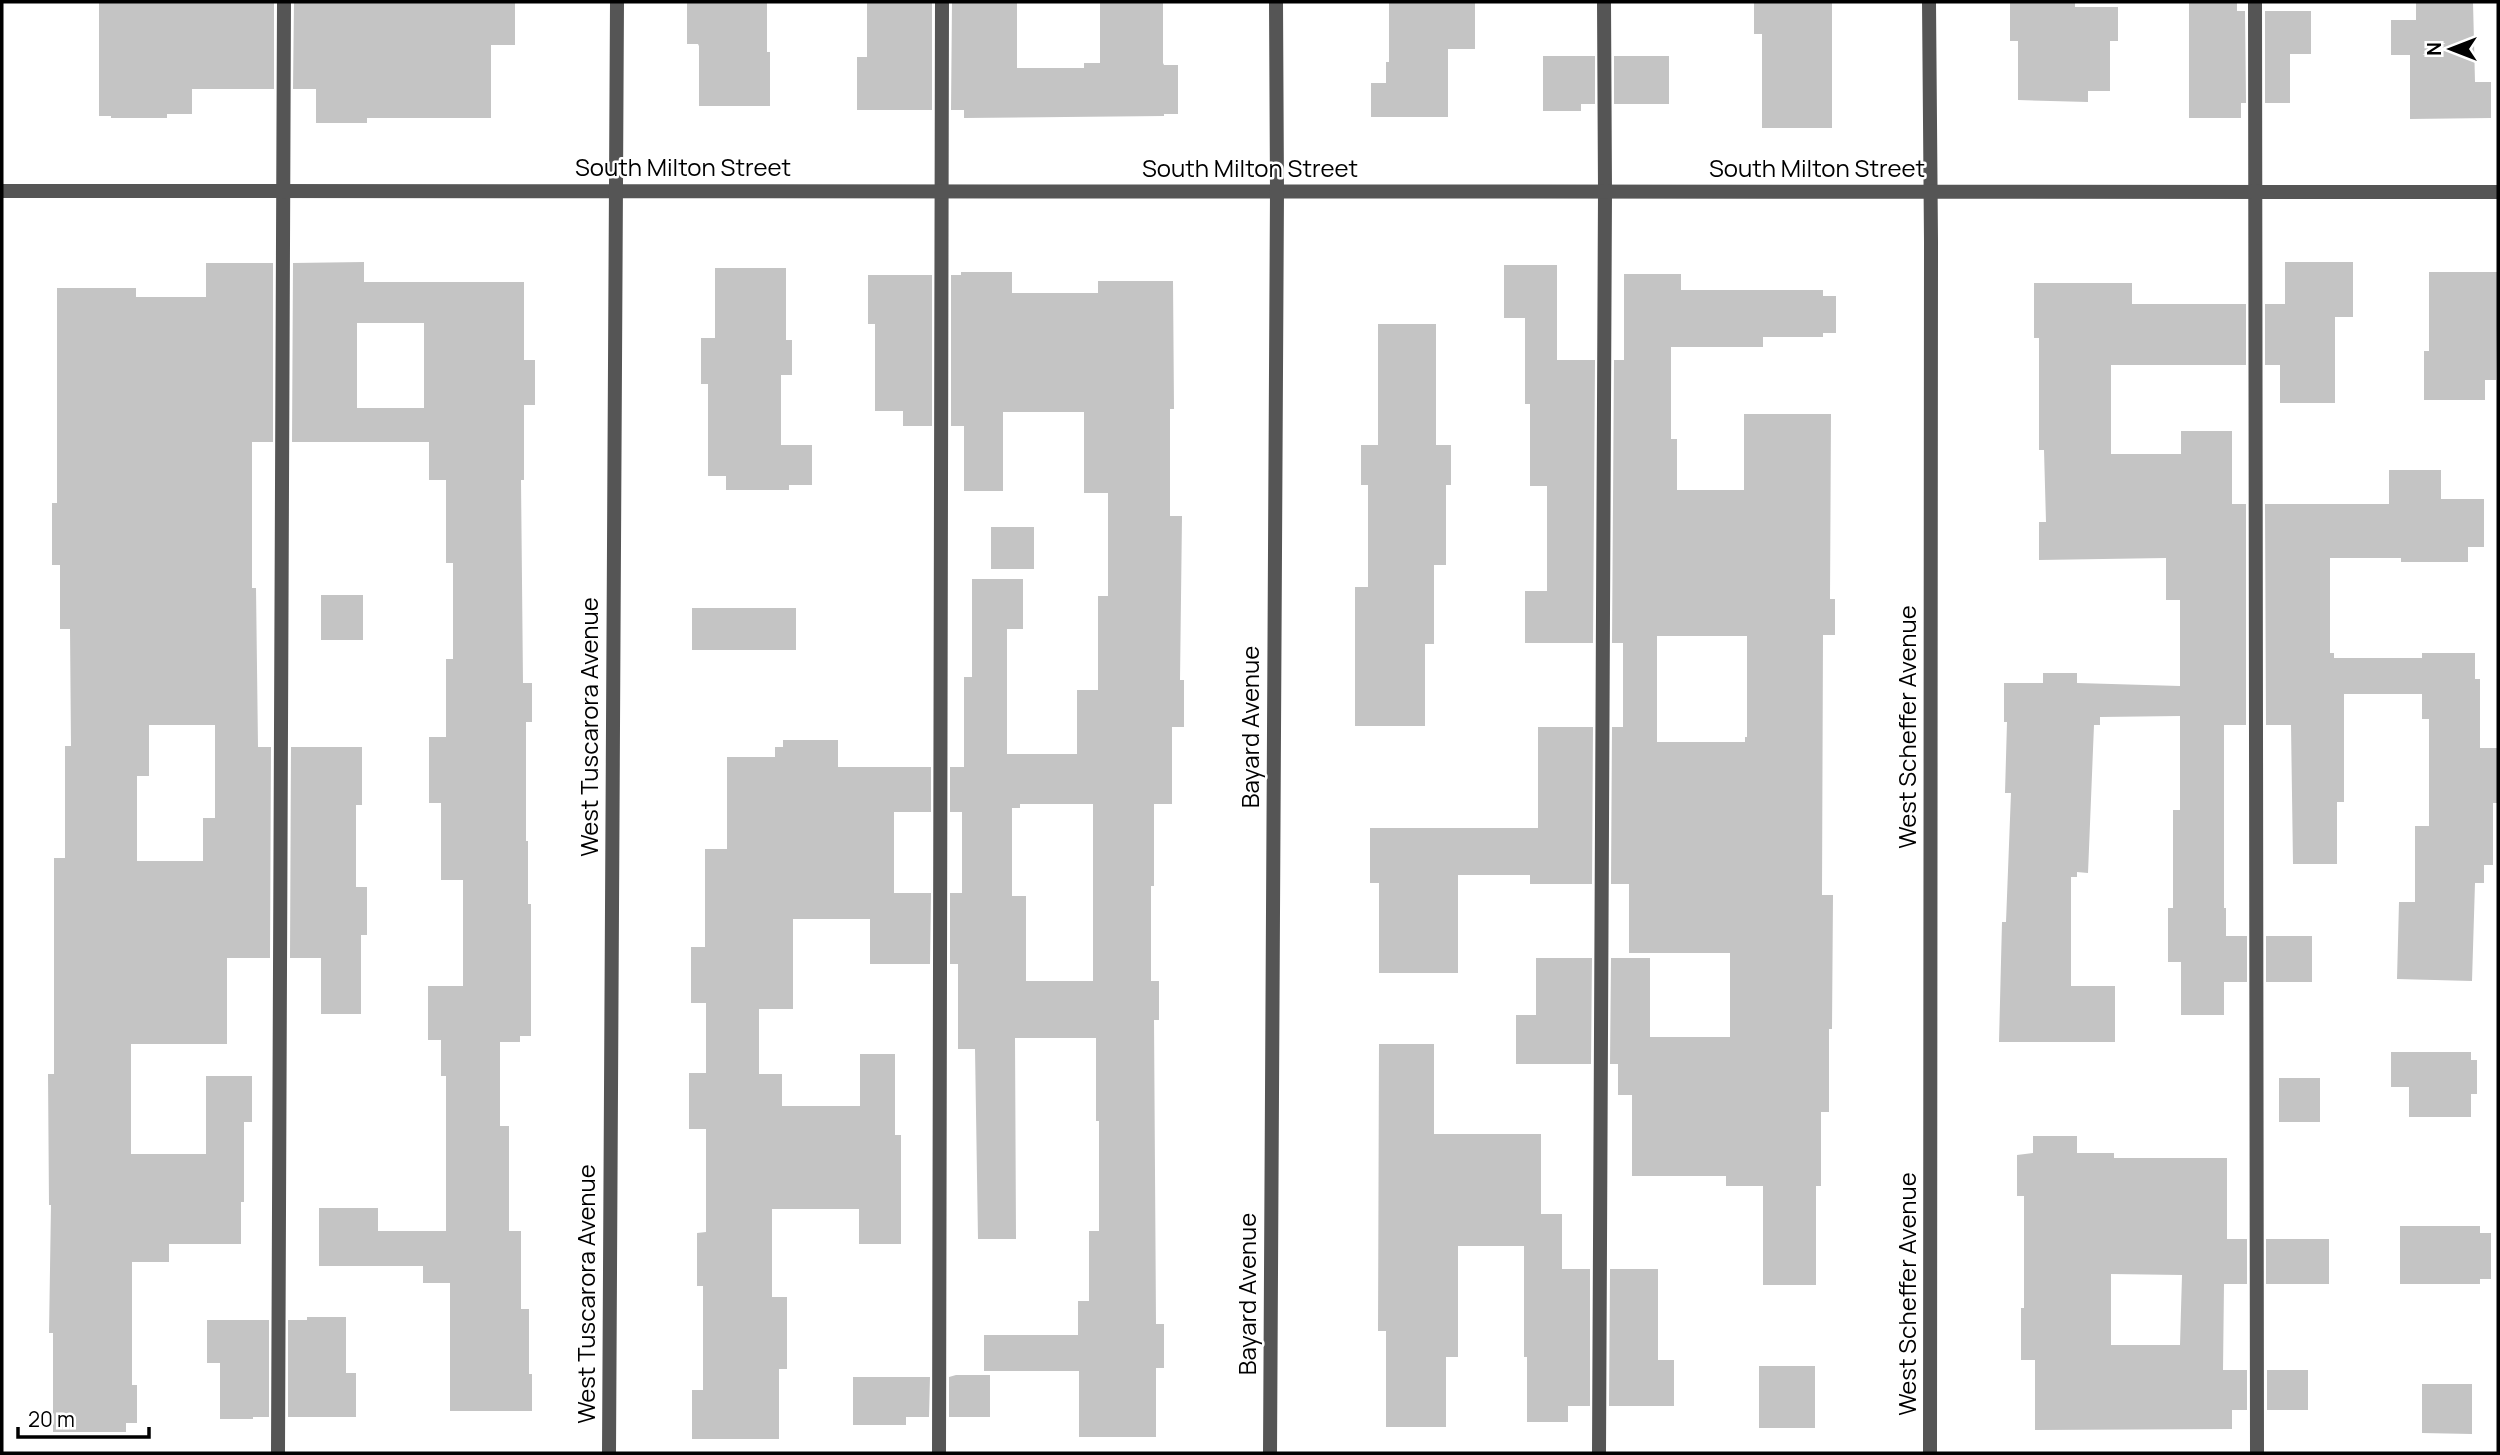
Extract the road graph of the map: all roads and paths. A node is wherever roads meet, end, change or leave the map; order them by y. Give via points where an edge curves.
1 (284, 2) edge
2 (617, 2) edge
3 (942, 2) edge
4 (1276, 2) edge
5 (1604, 2) edge
6 (1929, 2) edge
7 (2255, 2) edge
8 (2, 191) edge
9 (283, 191) junction
10 (617, 191) junction
11 (942, 191) junction
12 (1277, 191) junction
13 (1605, 192) junction
14 (1930, 192) junction
15 (2255, 192) junction
16 (2498, 192) edge
17 (278, 1453) edge
18 (609, 1453) edge
19 (939, 1453) edge
20 (1270, 1453) edge
21 (1599, 1453) edge
22 (1930, 1453) edge
23 (2257, 1453) edge

1 - 9 street
2 - 10 street, West Tuscarora Avenue
3 - 11 street
4 - 12 street, Bayard Avenue
5 - 13 street
6 - 14 street, West Scheffer Avenue
7 - 15 street
8 - 9 street, South Milton Street
9 - 10 street, South Milton Street
9 - 17 street
10 - 11 street, South Milton Street
10 - 18 street, West Tuscarora Avenue
11 - 12 street, South Milton Street
11 - 19 street
12 - 13 street, South Milton Street
12 - 20 street, Bayard Avenue
13 - 14 street, South Milton Street
13 - 21 street
14 - 15 street, South Milton Street
14 - 22 street, West Scheffer Avenue
15 - 16 street, South Milton Street
15 - 23 street

